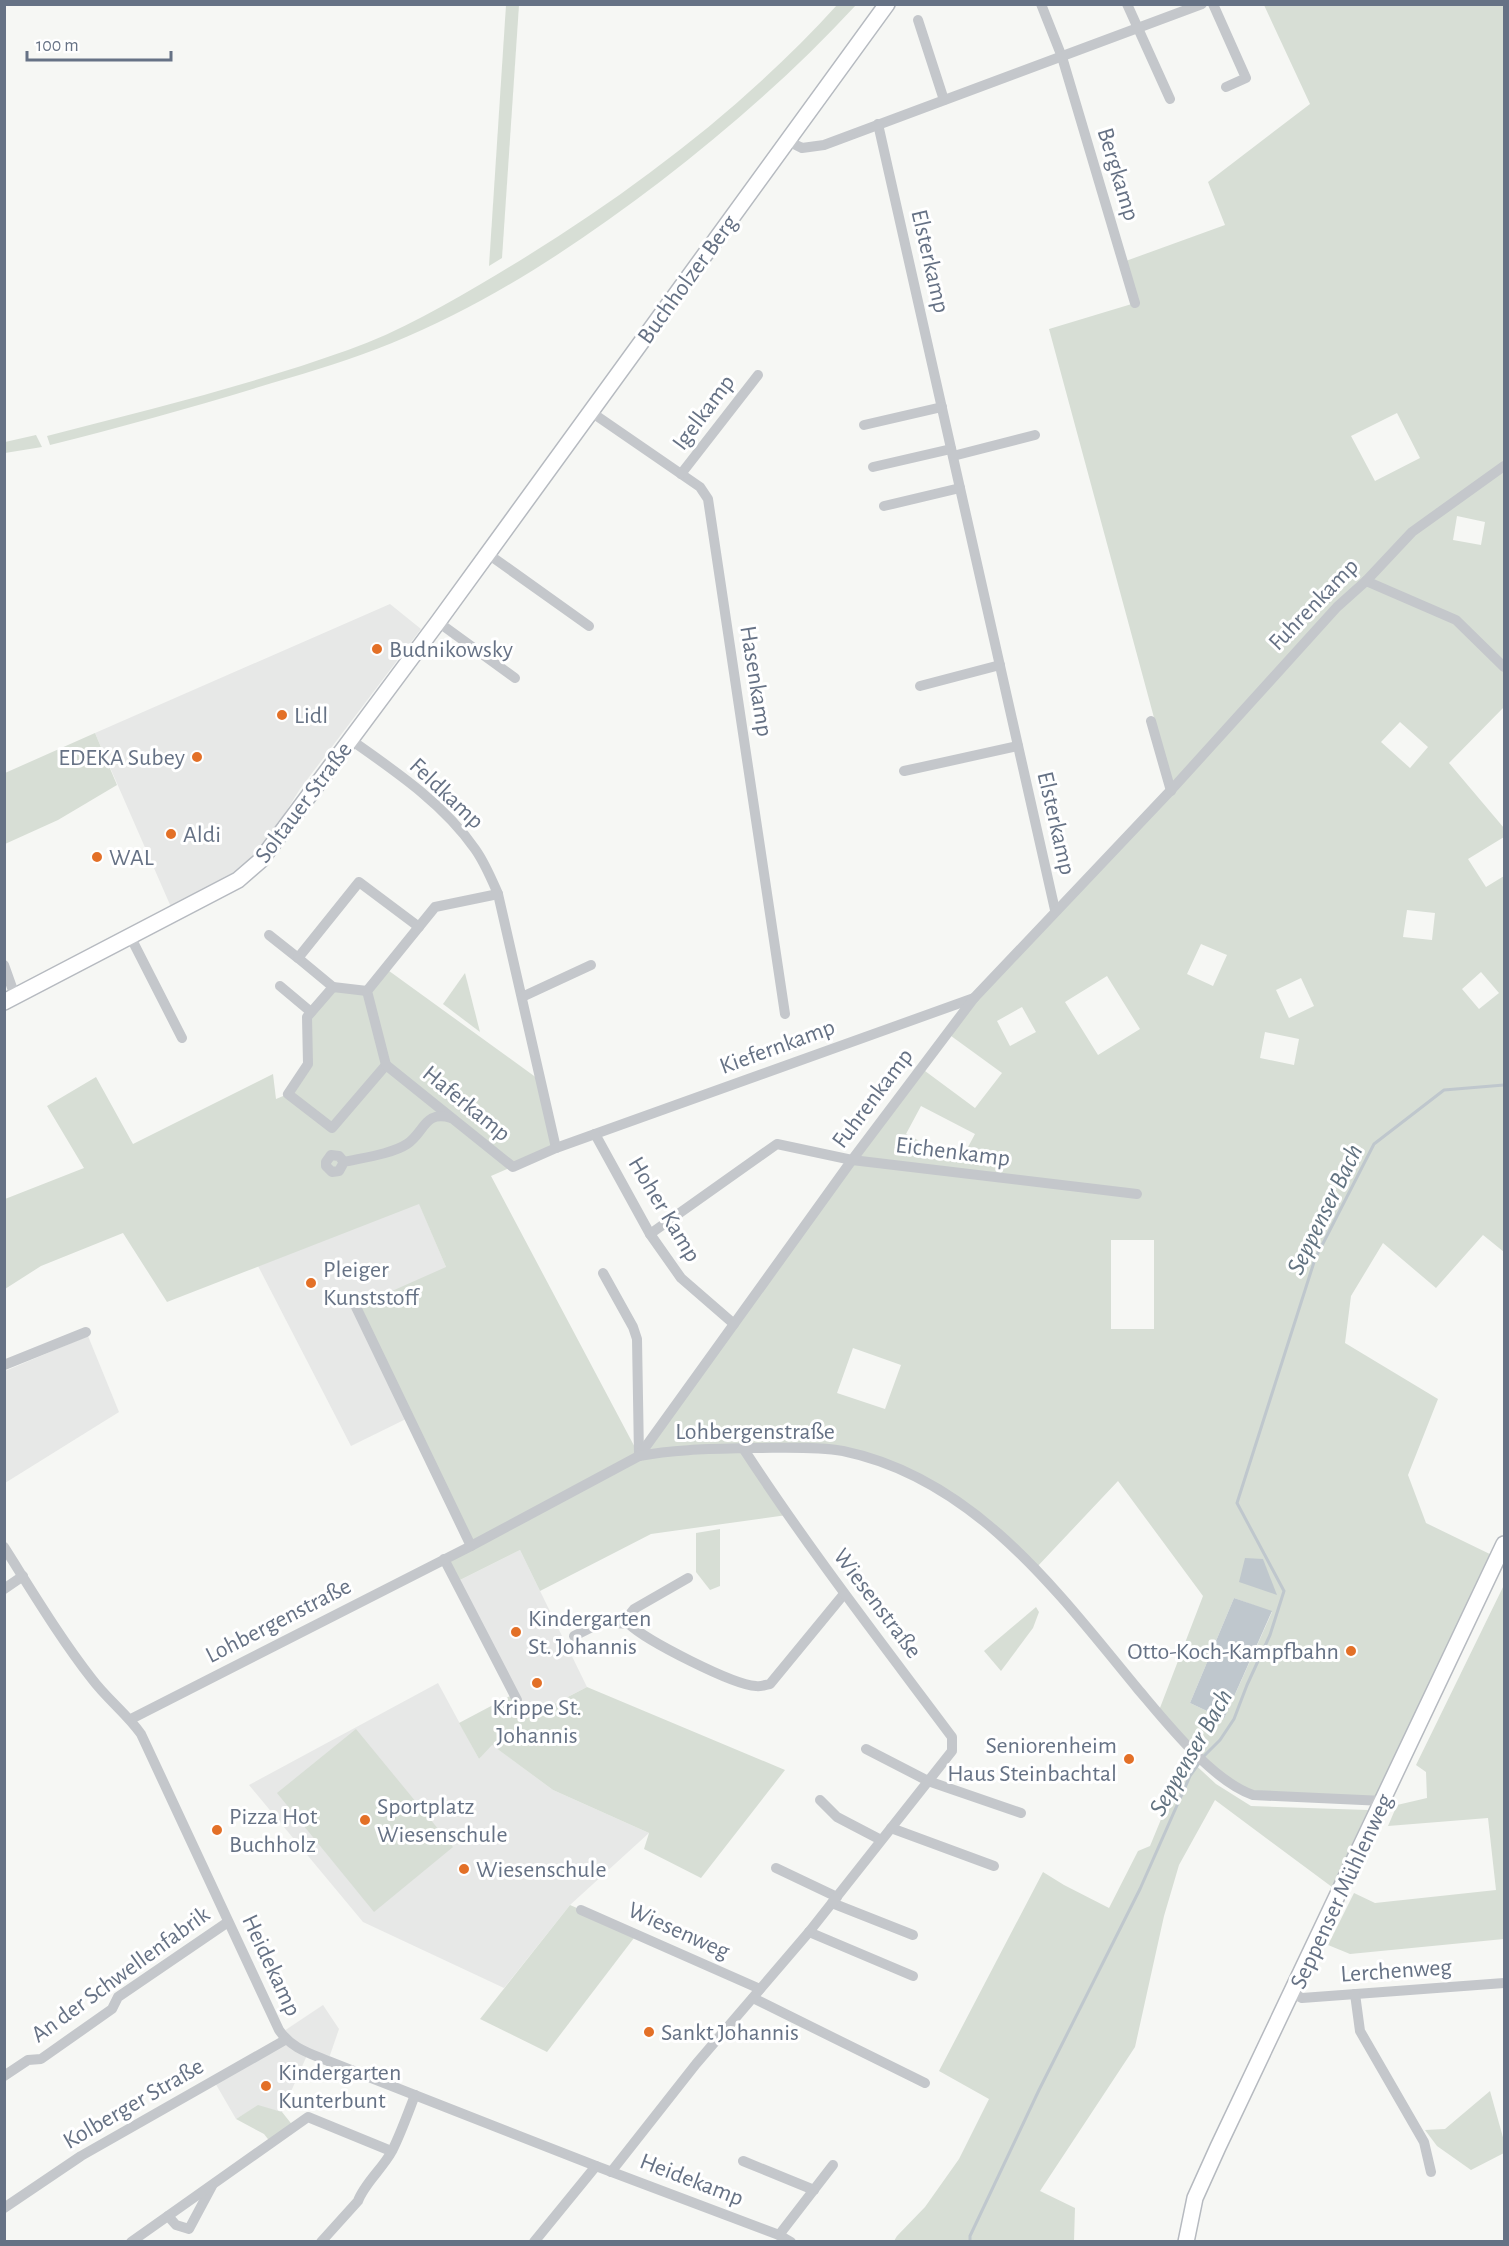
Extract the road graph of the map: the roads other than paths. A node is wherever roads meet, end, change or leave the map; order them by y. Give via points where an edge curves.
1 (887, 4) edge
2 (1041, 4) edge
3 (1127, 4) edge
4 (1202, 4) edge
5 (1213, 4) edge
6 (918, 20) dead end
7 (1138, 28) junction
8 (1062, 57) junction
9 (1226, 87) dead end
10 (1170, 99) dead end
11 (944, 100) junction
12 (878, 124) junction
13 (788, 141) junction
14 (1135, 303) dead end
15 (758, 375) dead end
16 (942, 408) junction
17 (591, 412) junction
18 (864, 425) dead end
19 (1035, 435) dead end
20 (952, 452) junction
21 (1504, 466) edge
22 (873, 467) dead end
23 (681, 474) junction
24 (960, 488) junction
25 (884, 506) dead end
26 (488, 554) junction
27 (1366, 581) junction
28 (438, 622) junction
29 (590, 626) dead end
30 (428, 635) joint
31 (1000, 665) junction
32 (1504, 667) edge
33 (515, 678) dead end
34 (920, 686) dead end
35 (1151, 721) dead end
36 (351, 740) junction
37 (1018, 746) junction
38 (904, 771) dead end
39 (1171, 791) junction
40 (498, 894) junction
41 (1055, 910) junction
42 (418, 927) junction
43 (269, 935) dead end
44 (130, 936) junction
45 (298, 958) junction
46 (4, 965) edge
47 (591, 965) dead end
48 (280, 986) dead end
49 (333, 987) junction
50 (367, 991) junction
51 (522, 997) junction
52 (974, 998) junction
53 (10, 999) edge
54 (311, 1012) junction
55 (785, 1014) dead end
56 (182, 1038) dead end
57 (386, 1065) junction
58 (453, 1119) junction
59 (595, 1134) junction
60 (556, 1148) junction
61 (852, 1160) junction
62 (344, 1162) dead end
63 (1137, 1194) dead end
64 (650, 1234) junction
65 (603, 1273) dead end
66 (357, 1307) dead end
67 (734, 1324) junction
68 (86, 1332) dead end
69 (5, 1363) edge
70 (743, 1448) junction
71 (639, 1456) junction
72 (1504, 1544) edge
73 (471, 1546) junction
74 (4, 1547) edge
75 (444, 1559) junction
76 (23, 1576) junction
77 (688, 1578) dead end
78 (4, 1589) edge
79 (844, 1594) junction
80 (629, 1624) junction
81 (574, 1636) dead end
82 (517, 1700) dead end
83 (130, 1719) junction
84 (866, 1749) dead end
85 (928, 1781) junction
86 (820, 1800) dead end
87 (1384, 1801) junction
88 (1021, 1813) dead end
89 (891, 1828) junction
90 (881, 1840) junction
91 (994, 1866) dead end
92 (776, 1868) dead end
93 (834, 1900) junction
94 (581, 1910) dead end
95 (228, 1922) junction
96 (809, 1932) junction
97 (913, 1935) dead end
98 (913, 1976) dead end
99 (1504, 1983) edge
100 (756, 1993) junction
101 (1292, 1993) junction
102 (1355, 1994) junction
103 (285, 2040) junction
104 (4, 2076) edge
105 (925, 2083) dead end
106 (415, 2095) junction
107 (391, 2151) junction
108 (743, 2161) dead end
109 (833, 2165) dead end
110 (596, 2166) junction
111 (611, 2172) junction
112 (1431, 2172) dead end
113 (214, 2183) junction
114 (814, 2190) junction
115 (4, 2208) edge
116 (168, 2216) junction
117 (779, 2235) junction
118 (131, 2241) edge
119 (321, 2241) edge
120 (534, 2241) edge
121 (791, 2241) edge
122 (1186, 2241) edge

1 - 13 main road, Buchholzer Berg
2 - 8 street, Bergkamp
3 - 7 street
4 - 7 street
5 - 9 street via 1246,78
6 - 11 street
7 - 8 street
7 - 10 street
8 - 11 street
8 - 14 street, Bergkamp
11 - 12 street
12 - 13 street via 824,145 802,148
12 - 16 street, Elsterkamp
13 - 17 main road, Buchholzer Berg
15 - 23 street, Igelkamp
16 - 18 street
16 - 20 street, Elsterkamp
17 - 23 street, Hasenkamp
17 - 26 main road, Buchholzer Berg
19 - 20 street
20 - 22 street
20 - 24 street, Elsterkamp
21 - 27 street, Fuhrenkamp via 1412,532
23 - 55 street, Hasenkamp via 700,487 708,499
24 - 25 street
24 - 31 street, Elsterkamp
26 - 28 main road, Buchholzer Berg
26 - 29 street
27 - 32 street via 1456,620
27 - 39 street, Fuhrenkamp via 1337,607
28 - 30 main road, Buchholzer Berg
28 - 33 street
30 - 36 main road, Soltauer Straße
31 - 34 street
31 - 37 street, Elsterkamp
35 - 39 street
36 - 40 street, Feldkamp via 432,801 458,826 476,849
36 - 44 main road, Soltauer Straße via 248,872
37 - 38 street, Elsterkamp
37 - 41 street, Elsterkamp
39 - 41 street, Fuhrenkamp
40 - 42 street via 435,907
40 - 51 street, Feldkamp
41 - 52 street, Fuhrenkamp
42 - 45 street via 359,882
42 - 50 street
43 - 45 street
44 - 53 main road, Soltauer Straße
44 - 56 street
45 - 49 street
46 - 53 street, Soltauer Straße
47 - 51 street
48 - 54 street
49 - 50 street
49 - 54 street
50 - 57 street
51 - 60 street, Feldkamp
52 - 59 street, Kiefernkamp
52 - 61 street, Fuhrenkamp
54 - 57 street via 307,1017 308,1064 288,1094 332,1128
57 - 58 street, Haferkamp
58 - 60 street, Haferkamp via 513,1167
58 - 62 street via 437,1116 403,1146
59 - 60 street
59 - 64 street, Hoher Kamp
61 - 63 street, Eichenkamp
61 - 64 street, Eichenkamp via 777,1144
61 - 67 street, Fuhrenkamp
64 - 67 street, Hoher Kamp via 681,1278
65 - 71 street via 637,1339
66 - 73 street
67 - 71 street, Fuhrenkamp
68 - 69 street
70 - 71 street, Lohbergenstraße
70 - 79 street, Wiesenstraße
70 - 87 street, Lohbergenstraße via 811,1448 878,1461 926,1482 983,1519 1054,1588 1165,1722 1241,1791 1253,1795
71 - 73 street, Lohbergenstraße
72 - 87 main road, Seppenser Mühlenweg
73 - 75 street, Lohbergenstraße
74 - 76 street, Heidekamp
75 - 82 street
75 - 83 street, Lohbergenstraße
76 - 78 street
76 - 83 street, Heidekamp via 90,1677
77 - 80 street via 633,1609
79 - 80 street via 770,1684 756,1686 677,1654
79 - 85 street, Wiesenstraße via 952,1737 952,1751
80 - 81 street via 602,1622
83 - 95 street, Heidekamp via 141,1734
84 - 85 street
85 - 88 street
85 - 89 street, Wiesenstraße
86 - 90 street via 837,1817
87 - 101 main road, Seppenser Mühlenweg
89 - 90 street, Wiesenstraße
89 - 91 street
90 - 93 street, Wiesenstraße
92 - 93 street
93 - 96 street, Wiesenstraße
93 - 97 street
94 - 100 street, Wiesenweg
95 - 103 street, Heidekamp
95 - 104 street, An der Schwellenfabrik via 118,1997 112,2009 41,2059 28,2060
96 - 98 street
96 - 100 street, Wiesenstraße
99 - 102 street, Lerchenweg
100 - 105 street, Wiesenweg
100 - 111 street, Wiesenstraße
101 - 102 street, Lerchenweg via 1302,1998
101 - 122 main road, Seppenser Mühlenweg via 1195,2198
102 - 112 street via 1360,2031 1424,2142
103 - 106 street, Heidekamp
103 - 115 street, Kolberger Straße via 81,2156
106 - 107 street
106 - 110 street, Heidekamp
107 - 113 street via 308,2117
107 - 119 street via 358,2201
108 - 114 street, Heidekamp
109 - 114 street
110 - 111 street, Heidekamp
110 - 120 street
111 - 117 street, Heidekamp
113 - 116 street
113 - 116 street via 189,2229 176,2226
114 - 117 street
116 - 118 street
117 - 121 street, Heidekamp

